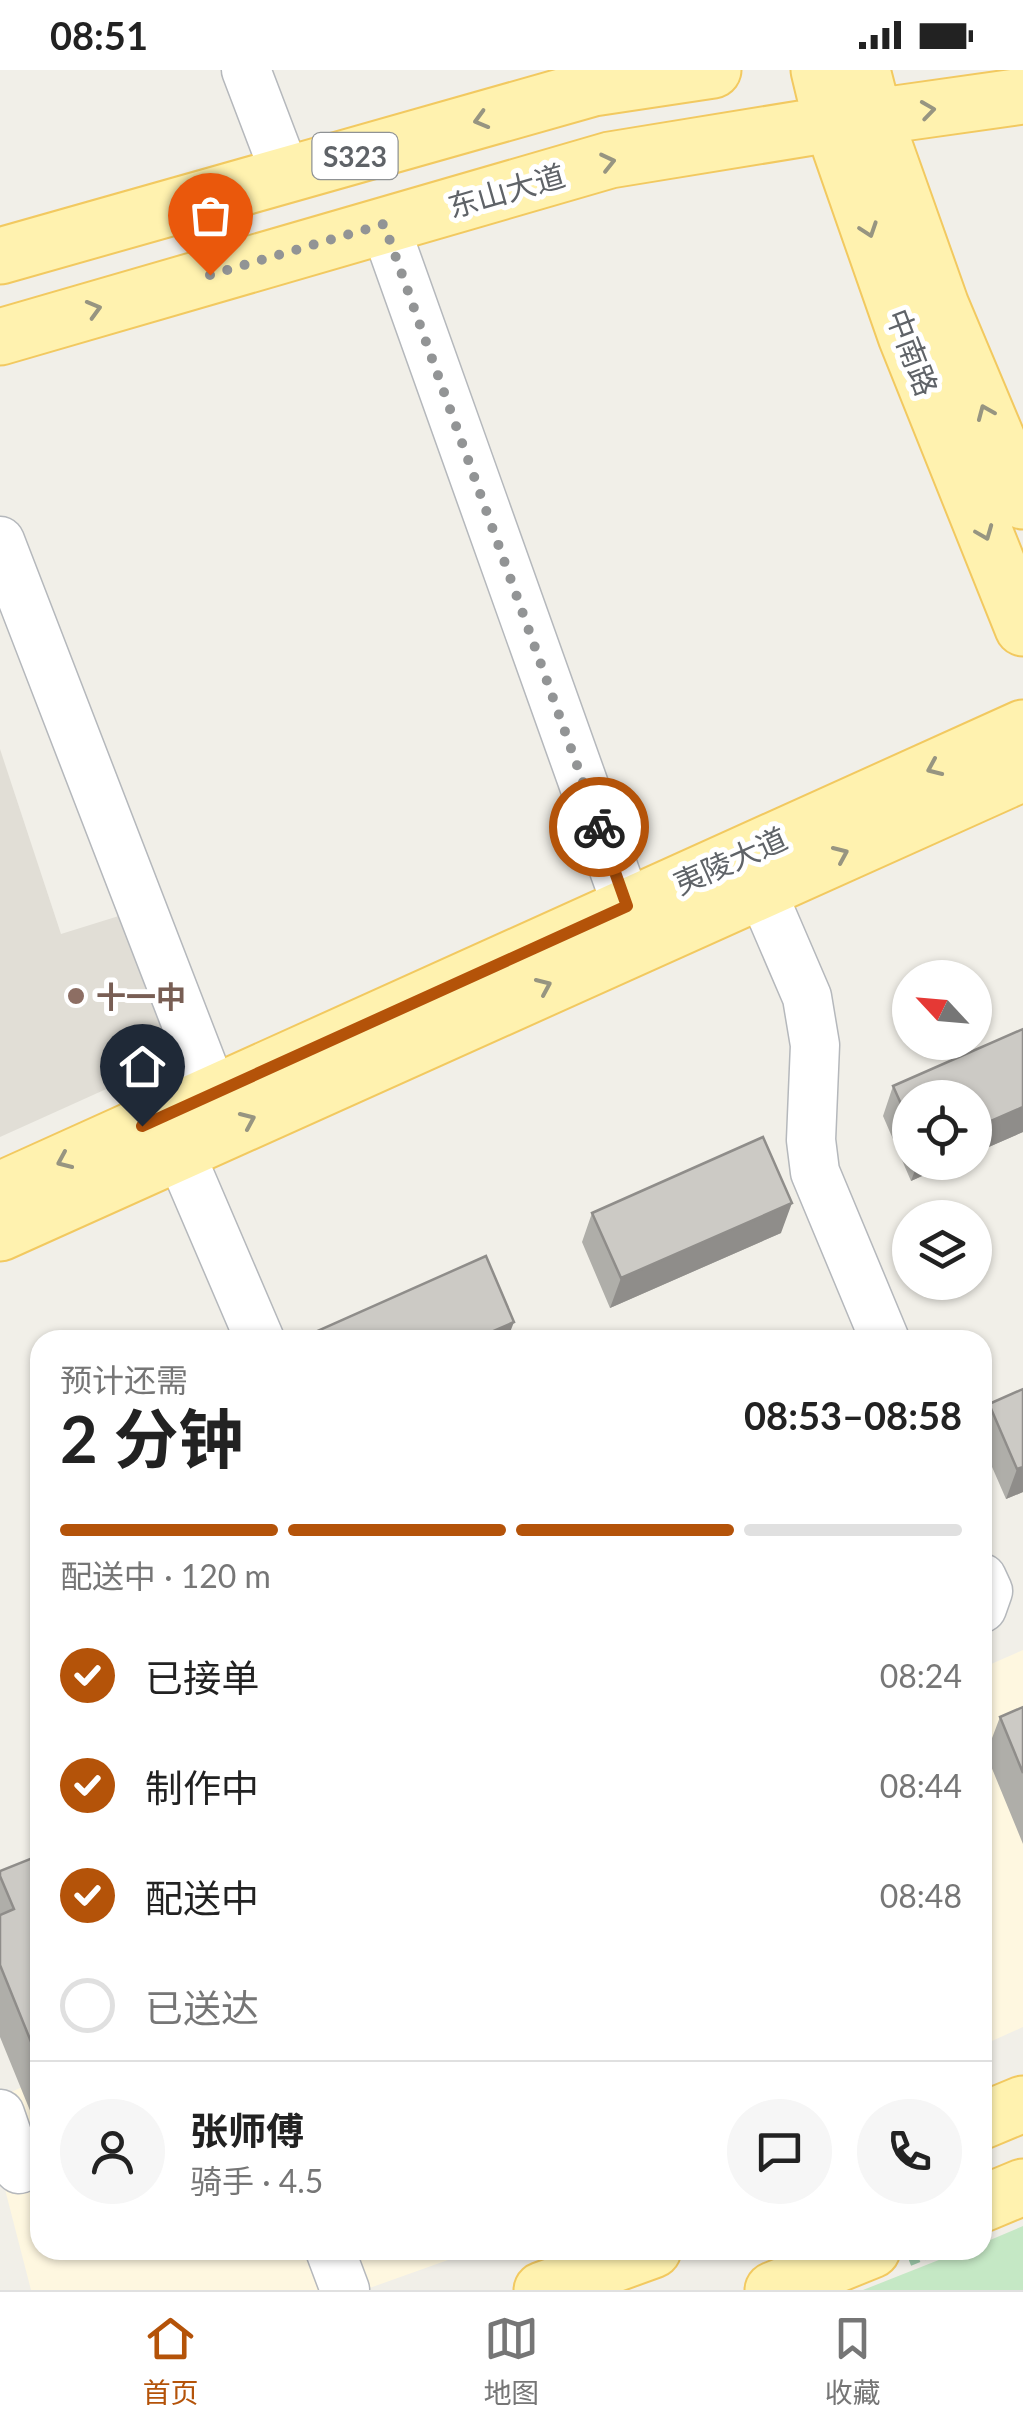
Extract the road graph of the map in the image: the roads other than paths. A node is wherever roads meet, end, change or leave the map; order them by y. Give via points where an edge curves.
1 (246, 70) edge
2 (713, 70) edge
3 (819, 70) edge
4 (1023, 96) edge
5 (856, 104) edge
6 (286, 175) junction
7 (384, 224) junction
8 (0, 256) edge
9 (0, 337) edge
10 (1023, 501) edge
11 (0, 540) edge
12 (1023, 628) edge
13 (1023, 728) edge
14 (1023, 773) edge
15 (761, 890) junction
16 (627, 906) junction
17 (213, 1094) junction
18 (179, 1152) junction
19 (0, 1190) edge
20 (0, 1233) edge
21 (254, 1330) edge
22 (880, 1330) edge
23 (1023, 2104) edge
24 (0, 2114) edge
25 (992, 2117) edge
26 (30, 2165) edge
27 (1023, 2187) edge
28 (992, 2200) edge
29 (334, 2260) edge
30 (625, 2260) edge
31 (847, 2260) edge
32 (345, 2290) edge
33 (542, 2290) edge
34 (773, 2290) edge

1 - 6 street
2 -> 6 main road, S323 via 593,88
3 - 5 main road, 中南路
5 -> 4 main road, 东山大道
7 -> 5 main road, 东山大道 via 610,160
10 -> 5 main road, 中南路
5 -> 12 main road, 中南路 via 906,336
6 - 8 main road, S323
9 -> 7 main road, 东山大道
7 - 16 street
11 - 17 street
13 -> 16 main road, 夷陵大道
15 -> 14 main road, 夷陵大道
18 -> 15 main road, 夷陵大道
15 - 22 street via 807,998 815,1046 815,1172
16 - 17 main road, 夷陵大道
17 -> 19 main road, 夷陵大道
18 - 20 main road, 夷陵大道
18 - 21 street
23 - 25 main road
24 - 26 street via 19,2169
27 - 28 main road
29 - 32 street
30 - 33 main road
31 - 34 main road

